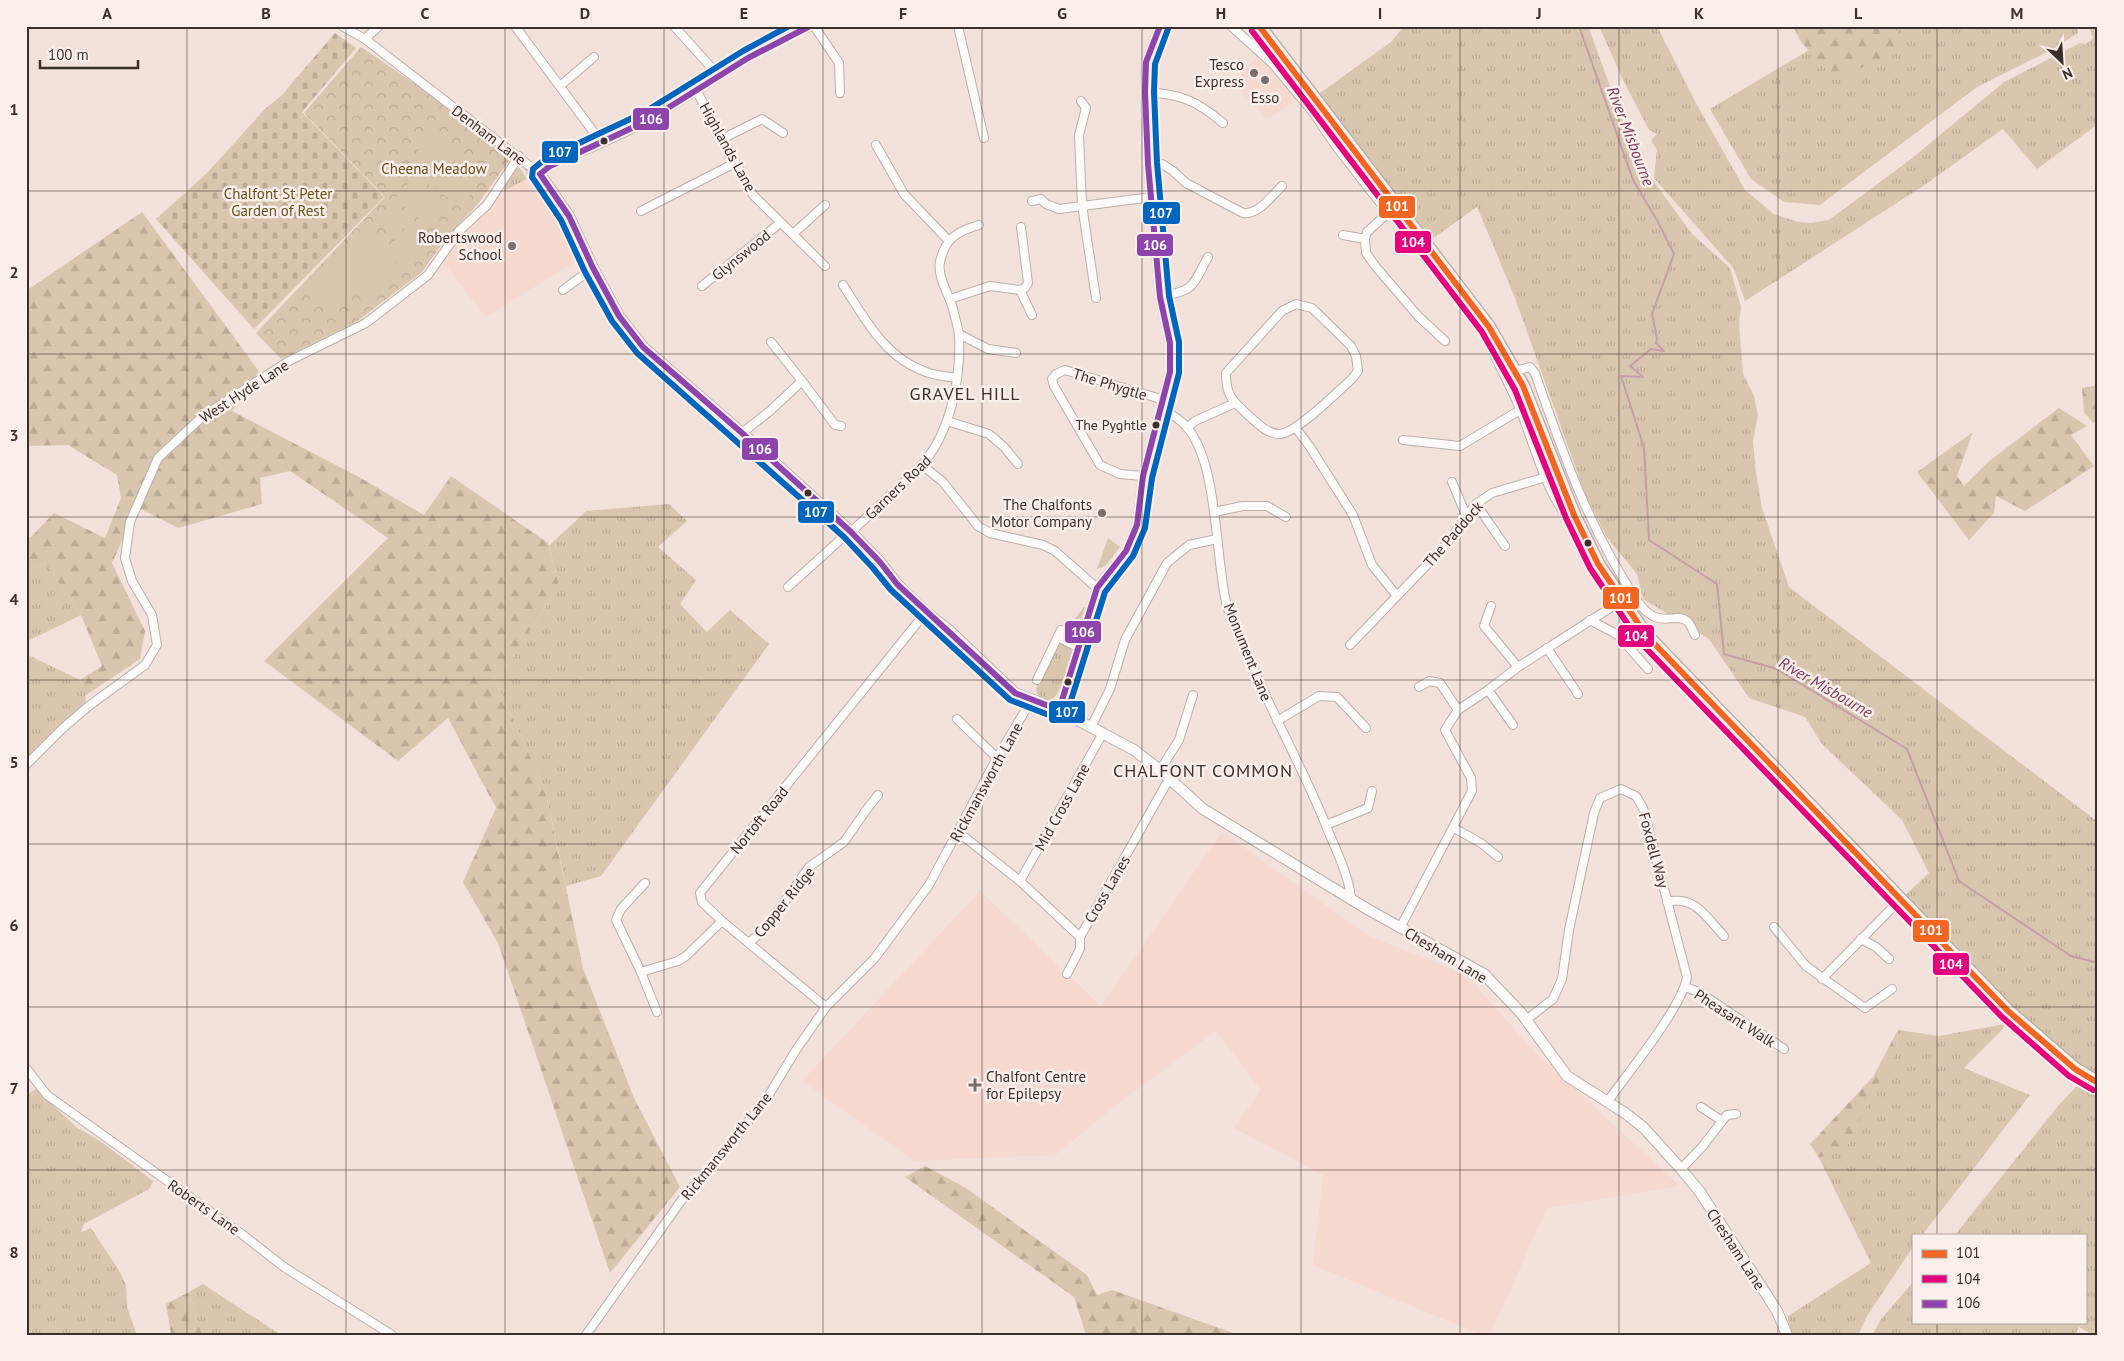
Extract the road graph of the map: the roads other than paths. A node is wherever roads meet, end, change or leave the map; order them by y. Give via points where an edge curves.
1 (342, 26) edge
2 (379, 26) edge
3 (515, 26) edge
4 (674, 26) edge
5 (813, 26) edge
6 (958, 26) edge
7 (1160, 26) edge
8 (1231, 26) edge
9 (1259, 26) edge
10 (365, 39) junction
11 (594, 57) dead end
12 (718, 75) junction
13 (560, 86) junction
14 (696, 90) junction
15 (840, 92) dead end
16 (1145, 92) junction
17 (1081, 101) dead end
18 (1223, 123) dead end
19 (783, 133) dead end
20 (984, 138) dead end
21 (722, 139) junction
22 (601, 142) junction
23 (876, 145) dead end
24 (519, 156) junction
25 (735, 162) junction
26 (1148, 164) junction
27 (540, 174) junction
28 (1282, 186) dead end
29 (1152, 197) junction
30 (1032, 201) dead end
31 (824, 205) dead end
32 (1082, 205) junction
33 (1392, 209) junction
34 (641, 211) dead end
35 (780, 223) junction
36 (979, 225) dead end
37 (1020, 227) dead end
38 (793, 234) junction
39 (1343, 235) dead end
40 (1365, 239) junction
41 (948, 240) junction
42 (1208, 257) dead end
43 (826, 266) dead end
44 (592, 268) junction
45 (843, 285) dead end
46 (702, 286) dead end
47 (563, 290) dead end
48 (1020, 290) junction
49 (1160, 297) junction
50 (1096, 298) dead end
51 (950, 299) junction
52 (1032, 314) dead end
53 (1489, 327) junction
54 (959, 334) junction
55 (1445, 341) dead end
56 (771, 342) dead end
57 (1016, 353) dead end
58 (1515, 371) junction
59 (957, 378) junction
60 (802, 381) junction
61 (1164, 400) junction
62 (1235, 403) junction
63 (1520, 410) junction
64 (1161, 411) junction
65 (947, 421) junction
66 (841, 426) dead end
67 (1187, 428) junction
68 (1296, 428) junction
69 (742, 433) junction
70 (1404, 440) dead end
71 (1018, 464) dead end
72 (922, 465) junction
73 (1143, 476) junction
74 (1546, 478) junction
75 (1452, 482) dead end
76 (1476, 504) junction
77 (1214, 512) junction
78 (1466, 515) junction
79 (1574, 515) junction
80 (1286, 517) dead end
81 (850, 532) junction
82 (1218, 539) junction
83 (1505, 546) dead end
84 (788, 587) dead end
85 (1097, 588) junction
86 (1397, 596) junction
87 (1621, 601) junction
88 (1491, 606) dead end
89 (926, 612) junction
90 (1590, 620) junction
91 (1695, 635) dead end
92 (1350, 645) dead end
93 (1079, 648) junction
94 (1547, 648) junction
95 (1518, 667) junction
96 (1648, 669) dead end
97 (1038, 680) dead end
98 (1419, 687) dead end
99 (1488, 690) junction
100 (1578, 694) dead end
101 (1193, 695) dead end
102 (1032, 699) junction
103 (1059, 710) junction
104 (1458, 710) junction
105 (957, 719) dead end
106 (1277, 721) junction
107 (1513, 725) dead end
108 (1091, 726) junction
109 (1366, 728) dead end
110 (1103, 733) junction
111 (997, 758) junction
112 (26, 765) edge
113 (1160, 770) junction
114 (1169, 779) junction
115 (1372, 791) dead end
116 (878, 796) dead end
117 (1326, 825) junction
118 (1454, 828) junction
119 (958, 832) junction
120 (1498, 857) dead end
121 (1020, 881) junction
122 (645, 883) dead end
123 (1351, 897) junction
124 (1900, 900) junction
125 (1668, 902) junction
126 (722, 920) junction
127 (1400, 928) junction
128 (1774, 928) dead end
129 (1080, 936) junction
130 (1724, 936) dead end
131 (1861, 940) junction
132 (749, 943) junction
133 (1889, 960) dead end
134 (641, 972) junction
135 (1067, 974) dead end
136 (1822, 979) junction
137 (1686, 988) junction
138 (1892, 989) dead end
139 (826, 1007) junction
140 (657, 1012) dead end
141 (1526, 1020) junction
142 (1784, 1049) dead end
143 (26, 1068) edge
144 (2098, 1083) edge
145 (1608, 1101) junction
146 (1701, 1107) dead end
147 (1736, 1114) dead end
148 (1722, 1121) junction
149 (1681, 1169) junction
150 (392, 1335) edge
151 (586, 1335) edge
152 (1787, 1335) edge

1 - 10 street, Denham Lane
2 - 10 street
3 - 13 street
4 - 12 street
5 - 12 street via 782,38
5 - 15 street via 839,63
6 - 20 street
7 - 16 street via 1158,47 1146,62
8 - 33 street via 1273,64 1338,149
9 - 33 highway
10 - 24 street, Denham Lane
11 - 13 street
12 - 14 street
13 - 22 street
14 - 21 street, Highlands Lane
14 - 22 street via 645,121
16 - 18 street via 1166,93 1193,101
16 - 26 street
17 - 32 street via 1086,108 1079,135
19 - 21 street via 762,119
21 - 25 street, Highlands Lane
22 - 27 street
23 - 41 street via 904,194
24 - 27 street, Denham Lane
24 - 112 street, West Hyde Lane via 487,205 459,231 428,276 366,323 288,361 203,416 158,458 130,522 125,558 132,581 152,615 157,645 145,665 90,705
25 - 34 street
25 - 35 street, Highlands Lane via 752,195
26 - 28 street via 1162,164 1186,183 1243,213 1257,210
26 - 29 street
27 - 44 street, Denham Lane via 567,213
29 - 32 street
29 - 49 street
30 - 32 street via 1042,199 1059,209
31 - 38 street
32 - 50 street
33 - 40 street via 1367,232
33 - 53 highway
35 - 38 street, Highlands Lane
35 - 46 street, Glynswood
36 - 41 street
37 - 48 street via 1028,283
38 - 43 street, Highlands Lane
39 - 40 street
40 - 55 street via 1366,253 1376,268
41 - 51 street, Garners Road via 940,263
42 - 49 street via 1192,286 1183,292
44 - 47 street
44 - 69 street, Denham Lane via 619,316 644,347
45 - 59 street via 877,338 895,354 927,373
48 - 51 street via 990,286
48 - 52 street
49 - 61 street via 1170,343 1170,372
51 - 54 street, Garners Road
53 - 58 highway
53 - 63 street via 1486,336
54 - 57 street via 988,349
54 - 59 street, Garners Road
56 - 60 street
58 - 79 highway
58 - 91 street via 1530,367 1535,373 1583,504 1640,603 1658,619 1677,617 1688,622
59 - 65 street, Garners Road
60 - 66 street via 835,425
60 - 69 street
61 - 64 street
61 - 73 street, The Phygtle via 1065,370 1052,379 1100,465 1120,474
62 - 67 street via 1195,421
62 - 68 street via 1265,430 1280,434
62 - 68 street via 1226,390 1226,373 1282,311 1296,304 1312,308 1351,346 1358,371
63 - 70 street via 1460,446
63 - 74 street
64 - 67 street, Monument Lane via 1178,418
64 - 73 street
65 - 71 street via 988,434
65 - 72 street, Garners Road via 933,453
67 - 77 street, Monument Lane via 1200,450
68 - 86 street via 1352,516 1372,565
69 - 81 street, Denham Lane
72 - 81 street, Garners Road
72 - 85 street via 943,482 978,526 990,533 1043,545 1055,551
73 - 85 street via 1137,525 1126,551
74 - 76 street, The Paddock via 1492,493
74 - 79 street via 1563,512 1568,517
75 - 78 street
76 - 78 street, The Paddock
76 - 83 street
77 - 80 street via 1243,506 1267,506
77 - 82 street, Monument Lane
78 - 86 street, The Paddock via 1444,547
79 - 87 highway
81 - 84 street
81 - 89 street, Denham Lane
82 - 106 street, Monument Lane via 1227,606
82 - 108 street via 1189,545 1167,563 1126,640 1110,689
85 - 93 street
86 - 92 street, The Paddock
87 - 90 street
87 - 124 highway via 1653,642
88 - 95 street via 1484,626
89 - 102 street, Denham Lane via 1015,693
89 - 126 street, Nortoft Road via 700,893 702,902
90 - 94 street
90 - 96 street via 1618,635
93 - 97 street via 1060,633
93 - 103 street
94 - 95 street
94 - 100 street
95 - 99 street
98 - 104 street via 1429,681 1440,683
99 - 104 street
99 - 107 street
101 - 113 street via 1179,740
102 - 103 street
102 - 111 street, Rickmansworth Lane
103 - 108 street, Chesham Lane
104 - 118 street via 1445,730 1471,778 1472,791
105 - 111 street
106 - 109 street via 1319,696 1337,696
106 - 117 street, Monument Lane
108 - 110 street, Chesham Lane
110 - 113 street, Chesham Lane via 1134,750
110 - 121 street, Mid Cross Lane
111 - 119 street, Rickmansworth Lane
113 - 114 street, Chesham Lane
114 - 123 street, Chesham Lane via 1203,809
114 - 129 street, Cross Lanes
115 - 117 street via 1368,808
116 - 132 street, Copper Ridge via 844,842 809,868 766,928
117 - 123 street, Monument Lane via 1349,882
118 - 120 street
118 - 127 street
119 - 121 street, Cross Lanes
119 - 139 street, Rickmansworth Lane via 929,885 874,959
121 - 129 street, Cross Lanes
122 - 134 street via 621,909 616,920
123 - 127 street, Chesham Lane
124 - 131 street
124 - 144 highway via 2008,1012 2075,1069
125 - 130 street via 1679,899 1692,903
125 - 137 street, Foxdell Way via 1687,977
125 - 141 street, Foxdell Way via 1643,808 1636,796 1620,789 1600,798 1581,865 1562,979 1554,999
126 - 132 street, Nortoft Road
126 - 134 street via 686,956
127 - 141 street, Chesham Lane via 1484,974
128 - 136 street via 1806,966
129 - 135 street via 1080,949
131 - 133 street via 1876,947
131 - 136 street
132 - 139 street, Nortoft Road
134 - 140 street
136 - 138 street via 1865,1008
137 - 142 street, Pheasant Walk via 1699,992
137 - 145 street
139 - 151 street, Rickmansworth Lane via 767,1098 686,1194
141 - 145 street, Chesham Lane via 1567,1076
143 - 150 street, Roberts Lane via 47,1095 284,1267
145 - 149 street, Chesham Lane via 1644,1128
146 - 148 street
147 - 148 street via 1728,1115
148 - 149 street
149 - 152 street, Chesham Lane via 1700,1192 1777,1311

